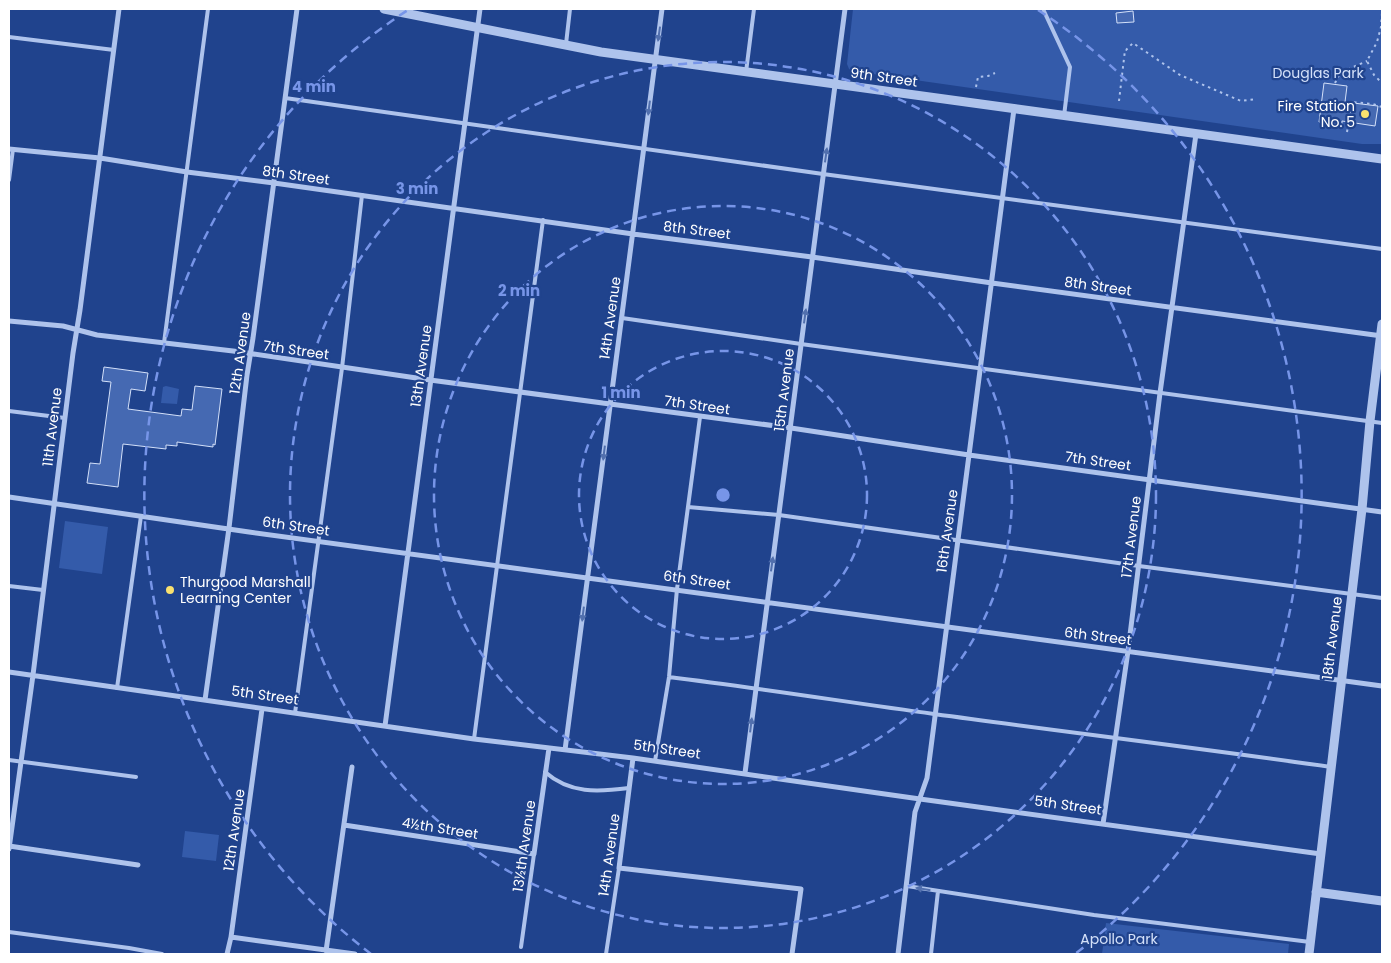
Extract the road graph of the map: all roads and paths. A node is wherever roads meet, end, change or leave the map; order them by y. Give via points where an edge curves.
1 (119, 9) edge
2 (208, 9) edge
3 (297, 9) edge
4 (384, 9) edge
5 (480, 9) edge
6 (570, 9) edge
7 (662, 9) edge
8 (754, 9) edge
9 (845, 9) edge
10 (1043, 9) edge
11 (1382, 13) edge
12 (478, 27) junction
13 (9, 37) edge
14 (565, 45) junction
15 (114, 50) junction
16 (655, 59) junction
17 (1367, 61) junction
18 (746, 72) junction
19 (995, 73) dead end
20 (1336, 83) dead end
21 (1382, 83) edge
22 (835, 84) junction
23 (976, 87) dead end
24 (286, 98) junction
25 (1256, 99) dead end
26 (1118, 101) dead end
27 (1382, 107) edge
28 (1014, 109) junction
29 (1064, 116) junction
30 (465, 124) junction
31 (1347, 132) dead end
32 (1196, 134) junction
33 (644, 148) junction
34 (11, 149) edge
35 (100, 158) junction
36 (1382, 159) edge
37 (187, 172) junction
38 (823, 174) junction
39 (9, 180) edge
40 (274, 183) junction
41 (362, 195) junction
42 (1002, 197) junction
43 (453, 207) junction
44 (543, 220) junction
45 (1183, 223) junction
46 (634, 234) junction
47 (1382, 249) edge
48 (812, 257) junction
49 (992, 283) junction
50 (1171, 307) junction
51 (622, 318) junction
52 (9, 321) edge
53 (1382, 324) edge
54 (77, 330) junction
55 (1382, 335) edge
56 (164, 343) junction
57 (801, 344) junction
58 (251, 354) junction
59 (342, 368) junction
60 (981, 368) junction
61 (430, 380) junction
62 (520, 392) junction
63 (1160, 393) junction
64 (610, 404) junction
65 (9, 411) edge
66 (700, 417) junction
67 (65, 418) junction
68 (1370, 421) junction
69 (1382, 423) edge
70 (791, 428) junction
71 (970, 455) junction
72 (1149, 480) junction
73 (9, 497) edge
74 (54, 504) junction
75 (688, 507) junction
76 (1362, 509) junction
77 (1382, 512) edge
78 (778, 514) junction
79 (141, 516) junction
80 (229, 528) junction
81 (957, 540) junction
82 (319, 541) junction
83 (408, 553) junction
84 (498, 566) junction
85 (1139, 566) junction
86 (588, 577) junction
87 (9, 586) edge
88 (677, 589) junction
89 (43, 590) junction
90 (1351, 594) junction
91 (1382, 598) edge
92 (767, 601) junction
93 (946, 628) junction
94 (1128, 651) junction
95 (9, 672) edge
96 (32, 675) junction
97 (669, 676) junction
98 (1341, 680) junction
99 (1382, 686) edge
100 (117, 688) junction
101 (756, 688) junction
102 (206, 700) junction
103 (262, 709) junction
104 (295, 714) junction
105 (935, 714) junction
106 (385, 726) junction
107 (1116, 737) junction
108 (474, 739) junction
109 (548, 748) junction
110 (565, 750) junction
111 (633, 758) junction
112 (9, 760) edge
113 (655, 761) junction
114 (21, 762) junction
115 (352, 767) dead end
116 (1331, 767) junction
117 (545, 772) junction
118 (744, 773) junction
119 (136, 777) dead end
120 (629, 788) junction
121 (920, 799) junction
122 (1103, 824) junction
123 (344, 825) junction
124 (9, 847) edge
125 (534, 854) junction
126 (1321, 854) junction
127 (138, 865) dead end
128 (619, 868) junction
129 (907, 886) junction
130 (938, 891) junction
131 (1316, 892) junction
132 (1382, 901) edge
133 (9, 932) edge
134 (231, 937) junction
135 (1310, 942) junction
136 (522, 947) dead end
137 (326, 950) junction
138 (162, 954) edge
139 (227, 954) edge
140 (355, 954) edge
141 (606, 954) edge
142 (792, 954) edge
143 (898, 954) edge
144 (931, 954) edge
145 (1309, 954) edge

1 - 15 street, 11th Avenue
2 - 37 lane
3 - 24 street, 12th Avenue
4 - 12 street, 9th Street
5 - 12 street, 13th Avenue
6 - 14 lane
7 -> 16 street, 14th Avenue
8 - 18 lane
9 - 22 street, 15th Avenue
10 - 29 lane via 1070,67
11 - 17 path via 1377,42
12 - 14 street, 9th Street
12 - 30 street, 13th Avenue
13 - 15 lane
14 - 16 street, 9th Street
15 - 35 street, 11th Avenue
16 - 18 street, 9th Street
16 -> 33 street, 14th Avenue
17 - 20 path via 1339,75
17 - 21 path
18 - 22 street, 9th Street
19 - 23 path via 978,77
22 - 28 street, 9th Street
38 -> 22 street, 15th Avenue
24 - 30 lane
24 - 40 street, 12th Avenue
25 - 26 path via 1241,101 1180,74 1133,43 1124,50
27 - 31 path via 1352,102
28 - 29 street, 9th Street
28 - 42 street, 16th Avenue
29 - 32 street, 9th Street
30 - 33 lane
30 - 43 street, 13th Avenue
32 - 36 street, 9th Street
32 - 45 street, 17th Avenue
33 - 38 lane
33 - 46 street, 14th Avenue
34 - 35 street, 8th Street
34 - 39 lane
35 - 37 street, 8th Street
35 - 54 street, 11th Avenue
37 - 40 street, 8th Street
37 - 56 lane
38 - 42 lane
38 - 48 street, 15th Avenue
40 - 41 street, 8th Street
40 - 58 street, 12th Avenue
41 - 43 street, 8th Street
41 - 59 lane
42 - 45 lane
42 - 49 street, 16th Avenue
43 - 44 street, 8th Street
43 - 61 street, 13th Avenue
44 - 46 street, 8th Street
44 - 62 lane
45 - 47 lane
45 - 50 street, 17th Avenue
46 - 48 street, 8th Street
46 - 51 street, 14th Avenue
48 - 49 street, 8th Street
57 -> 48 street, 15th Avenue
49 - 50 street, 8th Street
49 - 60 street, 16th Avenue
50 - 55 street, 8th Street
50 - 63 street, 17th Avenue
51 - 57 lane
51 - 64 street, 14th Avenue
52 - 54 street, 7th Street
53 - 55 street, 18th Avenue
54 - 56 street, 7th Street
54 - 67 street, 11th Avenue
55 - 68 street, 18th Avenue
56 - 58 street, 7th Street
57 - 60 lane
57 - 70 street, 15th Avenue
58 - 59 street, 7th Street
58 - 80 street, 12th Avenue
59 - 61 street, 7th Street
59 - 82 lane
60 - 63 lane
60 - 71 street, 16th Avenue
61 - 62 street, 7th Street
61 - 83 street, 13th Avenue
62 - 64 street, 7th Street
62 - 84 lane
63 - 68 lane
63 - 72 street, 17th Avenue
64 - 66 street, 7th Street
64 -> 86 street, 14th Avenue
65 - 67 lane
66 - 70 street, 7th Street
66 - 75 lane
67 - 74 street, 11th Avenue
68 - 69 lane
68 - 76 street, 18th Avenue
70 - 71 street, 7th Street
70 - 78 street, 15th Avenue
71 - 72 street, 7th Street
71 - 81 street, 16th Avenue
72 - 76 street, 7th Street
72 - 85 street, 17th Avenue
73 - 74 street, 6th Street
74 - 79 street, 6th Street
74 - 89 street, 11th Avenue
75 - 78 lane
75 - 88 lane
76 - 77 street, 7th Street
76 - 90 street, 18th Avenue
78 - 81 lane
92 -> 78 street, 15th Avenue
79 - 80 street, 6th Street
79 - 100 lane
80 - 82 street, 6th Street
80 - 102 street, 12th Avenue
81 - 85 lane
81 - 93 street, 16th Avenue
82 - 83 street, 6th Street
82 - 104 lane
83 - 84 street, 6th Street
83 - 106 street, 13th Avenue
84 - 86 street, 6th Street
84 - 108 lane
85 - 90 lane
85 - 94 street, 17th Avenue
86 - 88 street, 6th Street
86 -> 110 street, 14th Avenue
87 - 89 lane
88 - 92 street, 6th Street
88 - 97 lane
89 - 96 street, 11th Avenue
90 - 91 lane
90 - 98 street, 18th Avenue
92 - 93 street, 6th Street
92 - 101 street, 15th Avenue
93 - 94 street, 6th Street
93 - 105 street, 16th Avenue
94 - 98 street, 6th Street
94 - 107 street, 17th Avenue
95 - 96 street, 5th Street
96 - 100 street, 5th Street
96 - 114 street, 11th Avenue
97 - 101 lane
97 - 113 lane
98 - 99 street, 6th Street
98 - 116 street, 18th Avenue
100 - 102 street, 5th Street
101 - 105 lane
118 -> 101 street, 15th Avenue
102 - 103 street, 5th Street
103 - 104 street, 5th Street
103 - 134 street, 12th Avenue
104 - 106 street, 5th Street
105 - 107 lane
105 - 121 street, 16th Avenue via 927,778
106 - 108 street, 5th Street
107 - 116 lane
107 - 122 street, 17th Avenue
108 - 109 street, 5th Street
109 - 110 street, 5th Street
109 - 117 street, 13½th Avenue
110 - 111 street, 5th Street
111 - 113 street, 5th Street
111 - 120 street, 14th Avenue
112 - 114 lane
113 - 118 street, 5th Street
114 - 119 lane
114 - 124 street, 11th Avenue
115 - 123 street
116 - 126 street, 18th Avenue
117 - 120 lane via 571,787 606,791
117 - 125 street, 13½th Avenue
118 - 121 street, 5th Street
120 - 128 street, 14th Avenue
121 - 122 street, 5th Street
121 - 129 street, 16th Avenue via 915,812
122 - 126 street, 5th Street
123 - 125 street, 4½th Street
123 - 137 street
124 - 127 street
125 - 136 lane, 13½th Avenue
126 - 131 street, 18th Avenue
128 - 141 lane, 14th Avenue
128 - 142 street via 801,889
130 -> 129 lane
129 - 143 street, 16th Avenue
130 - 135 lane via 1094,915
130 - 144 lane
131 - 132 street
131 - 135 street, 18th Avenue
133 - 138 lane
134 - 137 street
134 - 139 street, 12th Avenue
135 - 145 street, 18th Avenue
137 - 140 street

